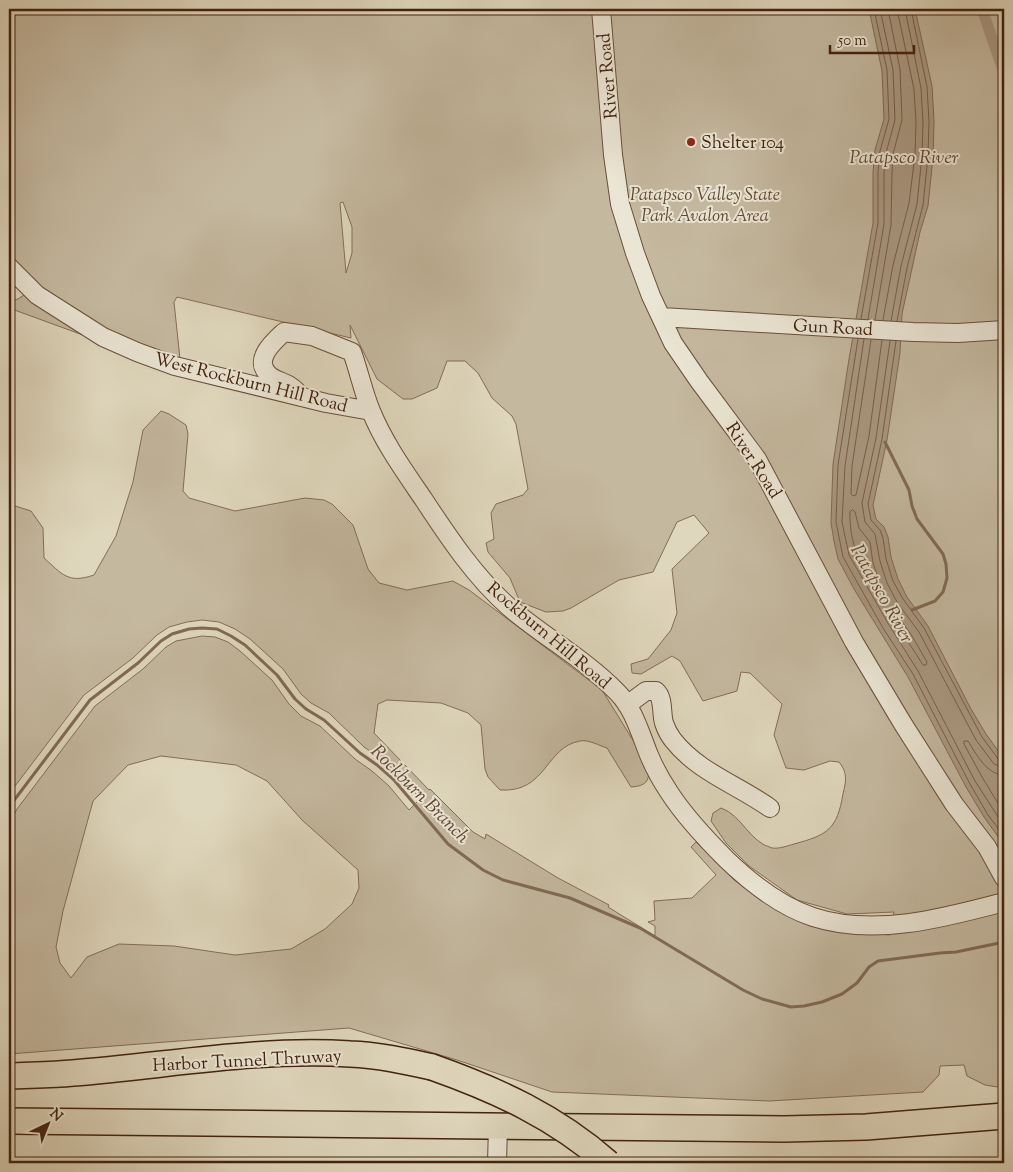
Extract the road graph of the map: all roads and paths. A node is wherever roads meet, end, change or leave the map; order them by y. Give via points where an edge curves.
1 (601, 9) edge
2 (9, 267) edge
3 (661, 317) junction
4 (1004, 332) edge
5 (302, 397) junction
6 (371, 411) junction
7 (627, 706) junction
8 (770, 808) dead end
9 (1004, 878) edge
10 (1004, 902) edge
11 (9, 1076) edge
12 (1004, 1116) edge
13 (9, 1121) edge
14 (498, 1126) junction
15 (497, 1163) edge
16 (608, 1163) edge

1 - 3 street, River Road via 620,204 635,253
2 - 5 street, West Rockburn Hill Road via 37,295 103,337 175,366
3 - 4 street, Gun Road via 913,332
3 - 9 street, River Road via 673,343 758,459 854,642 913,740
5 - 6 street, West Rockburn Hill Road
5 - 6 street, Rockburn Hill Road via 263,368 262,360 270,345 284,332 312,336 352,352
6 - 7 street, Rockburn Hill Road via 410,480 447,535 487,585 531,624 600,675
7 - 8 street via 646,691 656,691 661,696 664,724 674,742 711,774
7 - 10 street, Rockburn Hill Road via 668,792 690,821 740,873 790,907 814,917 871,925 956,915
11 - 16 highway, Harbor Tunnel Thruway, bridge via 308,1053 396,1059 476,1082 518,1101 566,1131
12 - 14 highway via 793,1129
13 - 14 highway
14 - 15 street

